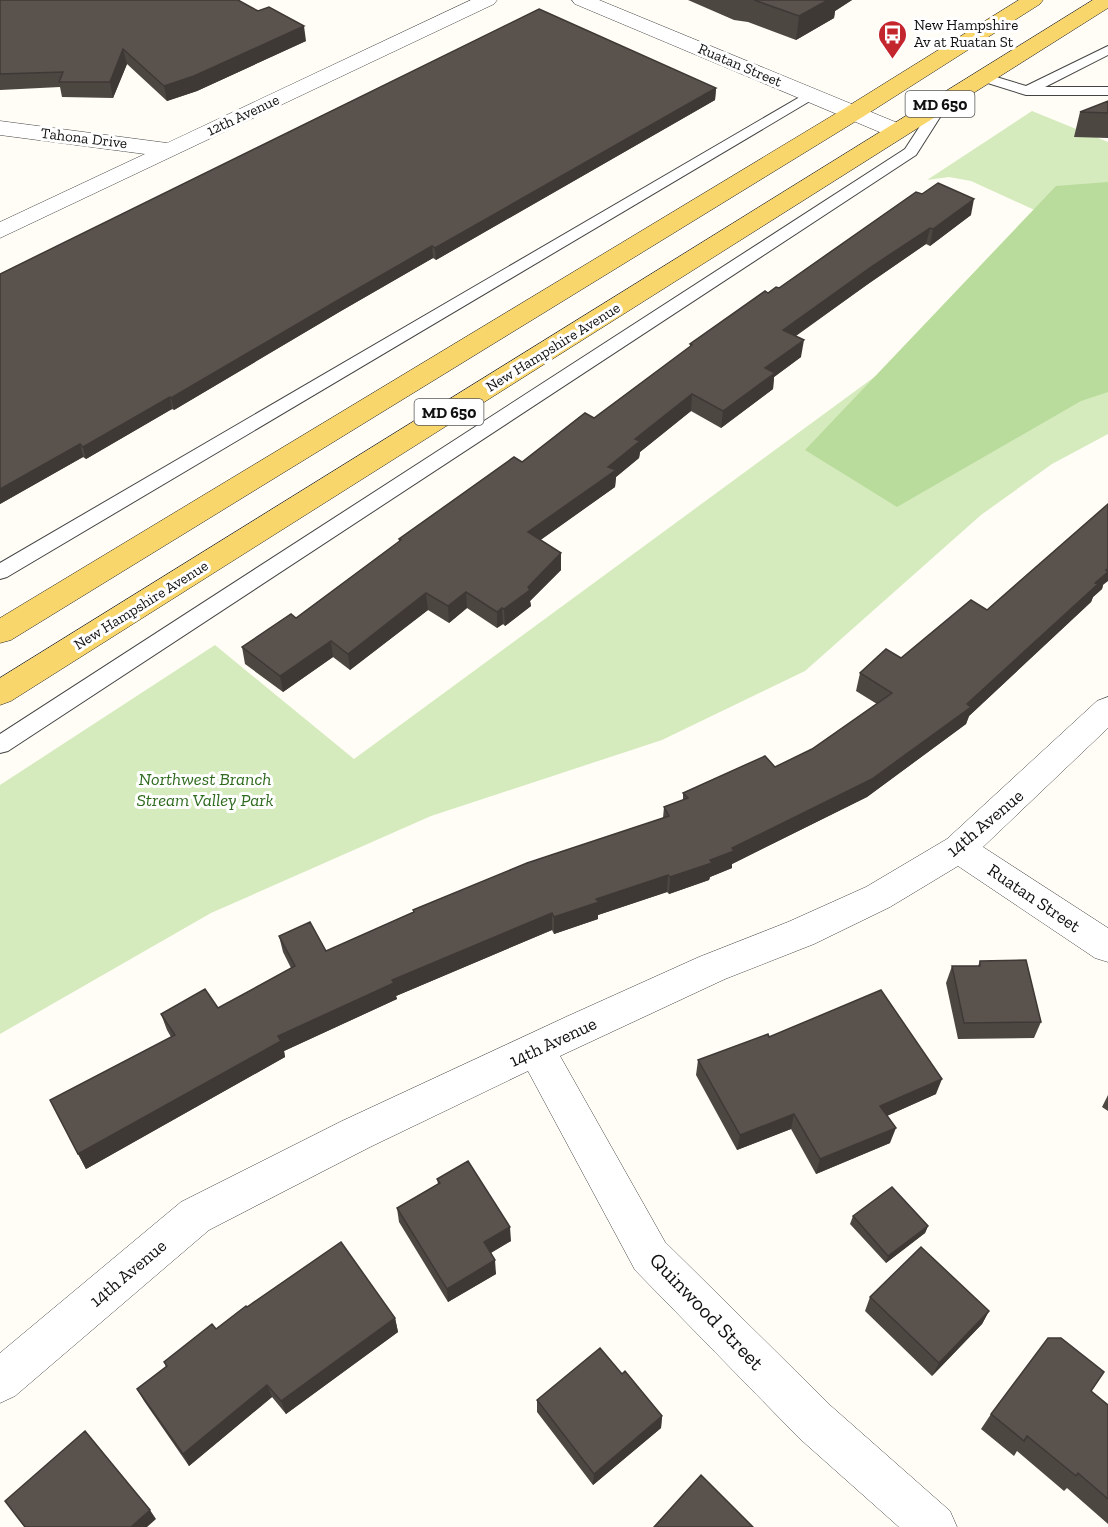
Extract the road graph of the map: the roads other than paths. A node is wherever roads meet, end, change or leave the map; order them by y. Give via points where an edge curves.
1 (487, 0) edge
2 (582, 0) edge
3 (1033, 0) edge
4 (1107, 0) edge
5 (1108, 50) edge
6 (1071, 70) junction
7 (983, 77) junction
8 (1026, 91) junction
9 (1088, 91) junction
10 (1108, 91) edge
11 (810, 95) junction
12 (942, 103) junction
13 (853, 113) junction
14 (0, 128) edge
15 (897, 131) junction
16 (168, 150) junction
17 (0, 231) edge
18 (0, 572) edge
19 (0, 632) edge
20 (0, 693) edge
21 (1108, 709) edge
22 (0, 745) edge
23 (959, 849) junction
24 (1108, 947) edge
25 (536, 1050) junction
26 (0, 1381) edge
27 (934, 1527) edge

1 - 16 street, 12th Avenue
2 - 11 street, Ruatan Street
3 - 13 main road, MD 650
4 - 7 main road, New Hampshire Avenue / MD 650
5 - 6 lane
6 - 8 lane
6 - 9 lane
7 - 8 lane
7 - 12 main road, New Hampshire Avenue / MD 650
8 - 9 lane
9 - 10 lane
11 - 13 street, Ruatan Street
11 - 18 lane
12 - 15 main road, New Hampshire Avenue / MD 650
12 - 22 lane via 911,152
13 - 15 street, Ruatan Street
13 - 19 main road, MD 650
14 - 16 street, Tahona Drive
15 - 20 main road, New Hampshire Avenue / MD 650
16 - 17 street, 12th Avenue
21 - 23 street, 14th Avenue
23 - 24 street, Ruatan Street
23 - 25 street, 14th Avenue via 878,897
25 - 26 street, 14th Avenue via 356,1134 195,1216
25 - 27 street, Quinwood Street via 650,1256 815,1422

